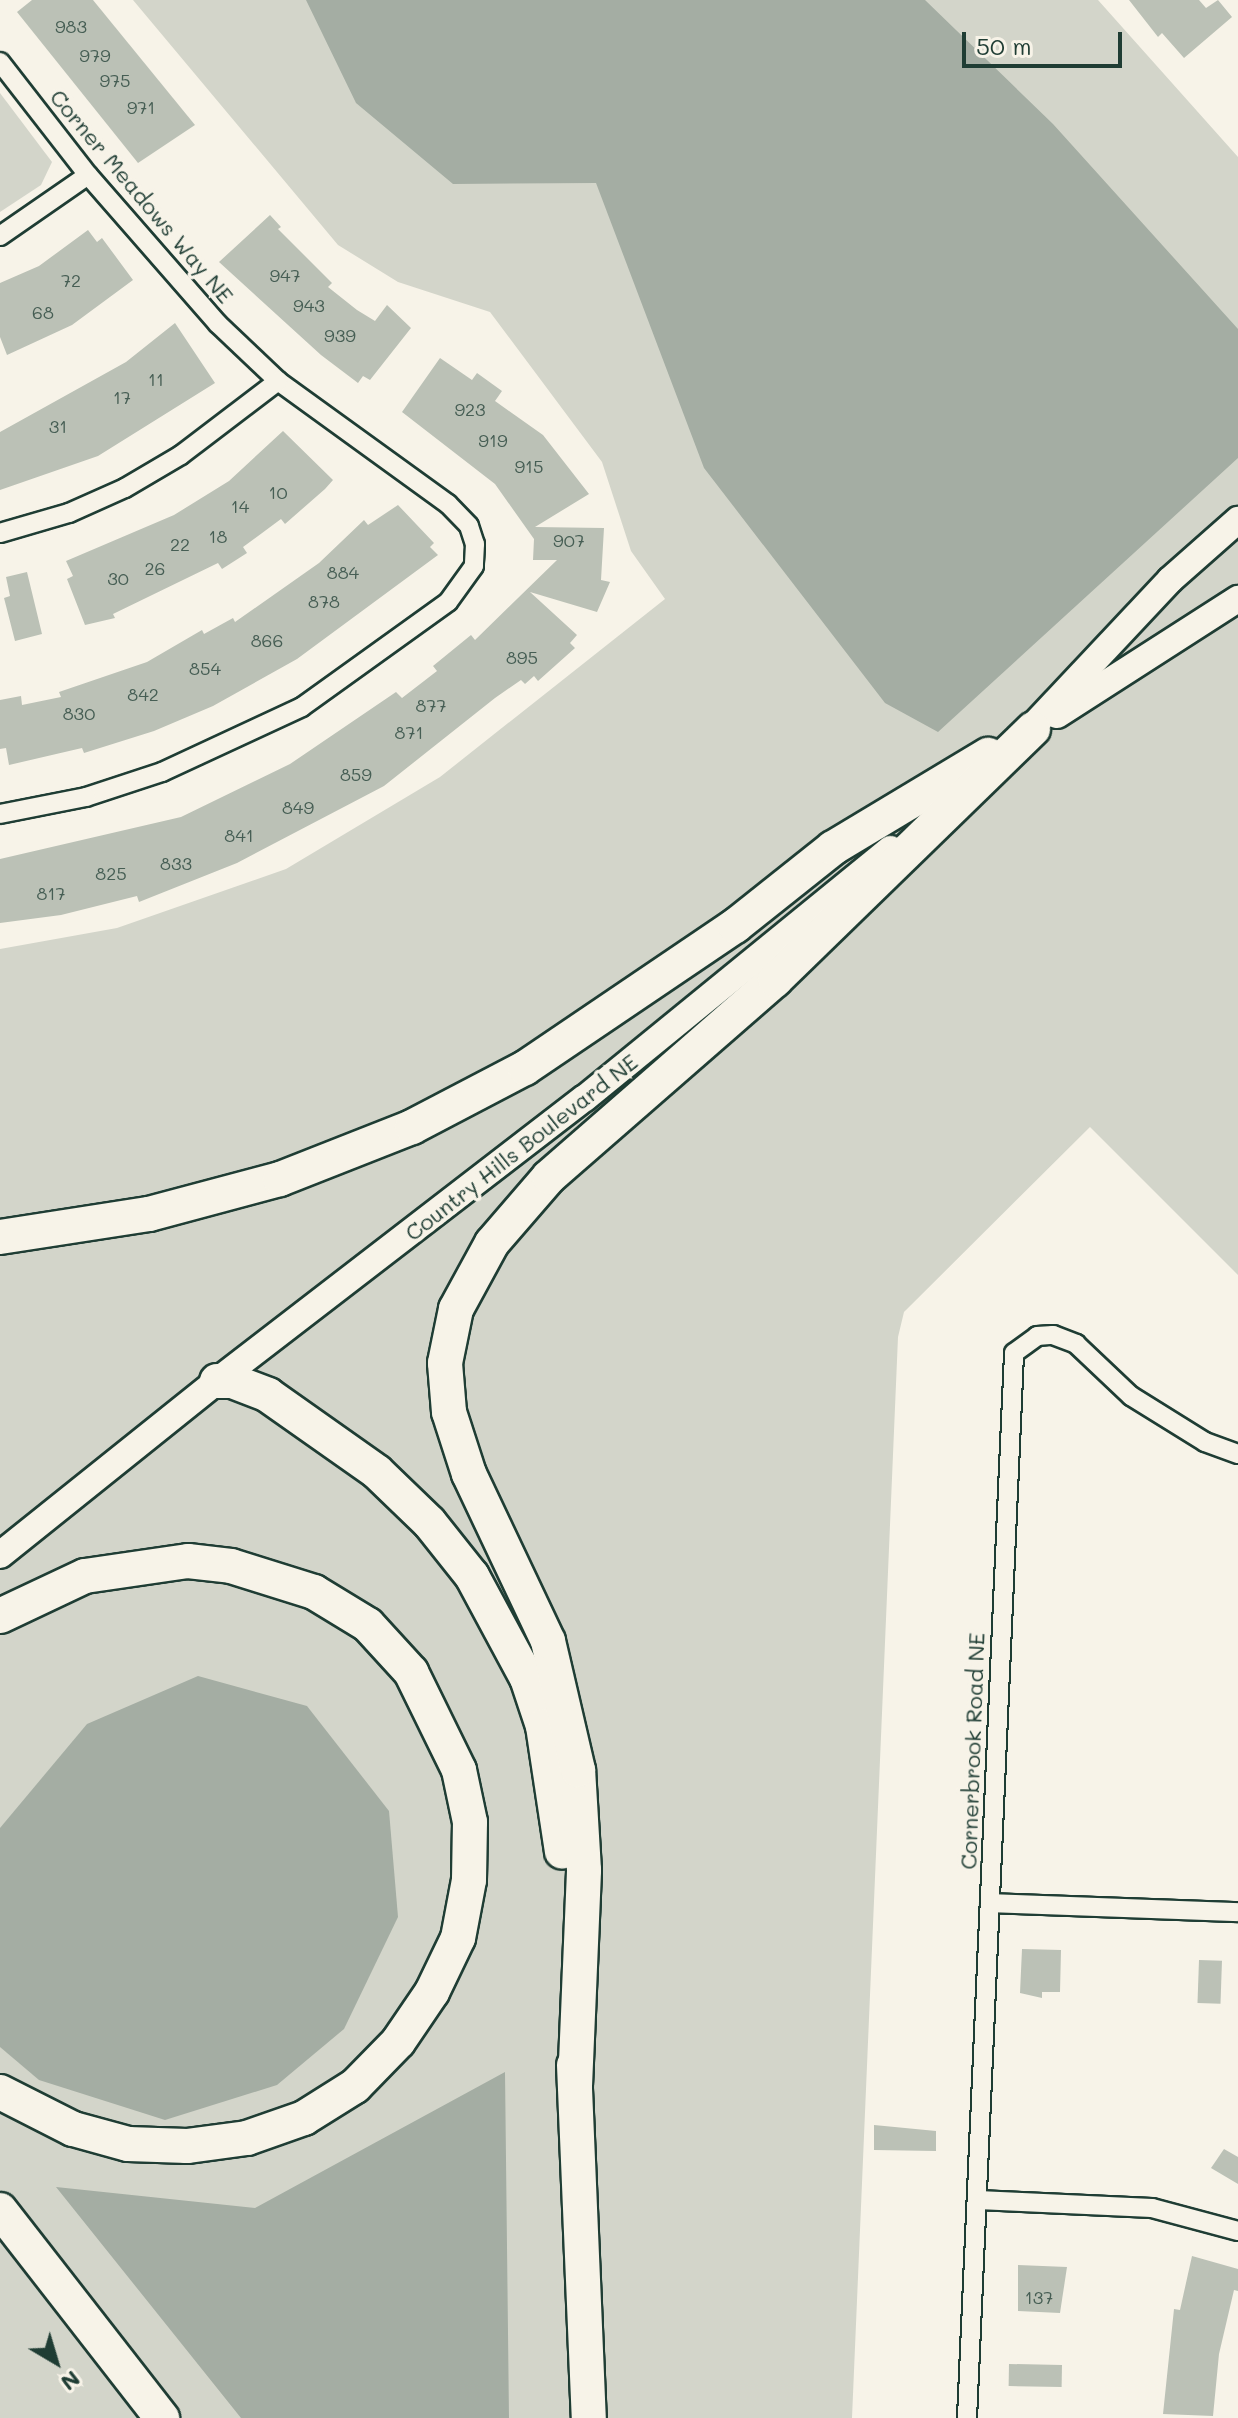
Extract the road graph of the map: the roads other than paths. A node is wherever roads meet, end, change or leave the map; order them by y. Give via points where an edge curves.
1 (0, 62) edge
2 (88, 175) junction
3 (0, 236) edge
4 (278, 381) junction
5 (1238, 520) edge
6 (0, 533) edge
7 (1238, 599) edge
8 (1033, 729) junction
9 (0, 814) edge
10 (0, 1237) edge
11 (217, 1381) junction
12 (1238, 1454) edge
13 (0, 1555) edge
14 (0, 1616) edge
15 (990, 1903) junction
16 (1238, 1912) edge
17 (575, 2086) junction
18 (0, 2092) edge
19 (978, 2200) junction
20 (0, 2210) edge
21 (1238, 2231) edge
22 (162, 2418) edge
23 (589, 2418) edge
24 (967, 2418) edge

1 - 2 street, Corner Meadows Way NE
2 - 3 street
2 - 4 street, Corner Meadows Way NE via 183,288
4 - 6 street via 181,455 125,488 69,513
4 - 9 street, Corner Meadows Way NE via 448,504 469,526 474,566 465,584 355,673 232,744 86,797
5 - 8 main road, Country Hills Boulevard NE via 1170,580
7 - 8 main road, Country Hills Boulevard NE
8 - 10 highway via 833,848 735,926 525,1068 412,1127 280,1179 149,1214
8 - 11 main road, Country Hills Boulevard NE via 609,1080
8 - 17 highway via 775,980 549,1177 492,1243 456,1309 445,1363 449,1412 469,1474 548,1641 578,1770 584,1870
11 - 13 main road, Country Hills Boulevard NE
11 - 17 highway via 268,1395 377,1472 429,1522 472,1576 509,1637 543,1726 562,1839
12 - 15 street, Cornerbrook Road NE via 1205,1442 1131,1396 1076,1344 1037,1336 1014,1353
14 - 18 highway via 85,1576 176,1562 231,1566 314,1592 368,1625 411,1672 459,1770 470,1822 469,1880 458,1938 432,1992 398,2042 355,2086 304,2118 217,2142 128,2144 73,2129
15 - 16 street
15 - 19 street, Cornerbrook Road NE
17 - 23 highway
19 - 21 street via 1152,2208
19 - 24 street, Cornerbrook Road NE
20 - 22 highway

